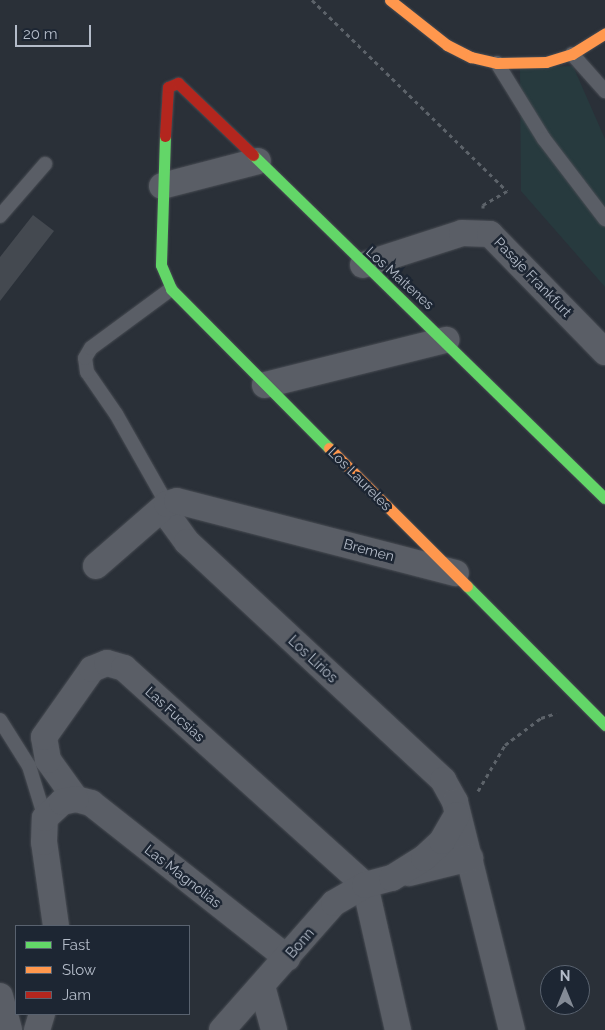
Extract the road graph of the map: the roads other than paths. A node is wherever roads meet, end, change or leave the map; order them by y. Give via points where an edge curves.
1 (390, 0) edge
2 (605, 33) edge
3 (572, 54) junction
4 (497, 63) junction
5 (172, 84) joint
6 (605, 91) edge
7 (258, 162) junction
8 (45, 164) dead end
9 (162, 186) junction
10 (0, 216) edge
11 (605, 218) edge
12 (363, 265) junction
13 (171, 290) junction
14 (446, 340) junction
15 (605, 352) edge
16 (265, 385) junction
17 (605, 498) edge
18 (167, 504) junction
19 (96, 566) dead end
20 (456, 574) junction
21 (0, 720) edge
22 (605, 724) edge
23 (76, 799) junction
24 (457, 815) junction
25 (45, 818) junction
26 (470, 858) junction
27 (392, 878) junction
28 (365, 885) junction
29 (56, 925) edge
30 (287, 958) junction
31 (262, 986) junction
32 (0, 996) edge
33 (42, 1015) edge
34 (9, 1030) edge
35 (37, 1030) edge
36 (222, 1030) edge
37 (274, 1030) edge
38 (398, 1030) edge
39 (512, 1030) edge

1 - 4 street via 447,45 470,57
2 - 3 street
3 - 4 street via 546,62
3 - 6 lane
4 - 11 lane via 544,139
5 - 7 street, Los Maitenes via 184,86
5 - 9 street, Los Laureles via 166,94
7 - 9 street
7 - 12 street, Los Maitenes
8 - 10 lane
9 - 13 street, Los Laureles via 161,265
12 - 14 street, Los Maitenes
12 - 15 street, Pasaje Frankfurt via 462,233 482,232 497,239
13 - 16 street, Los Laureles
13 - 18 lane via 91,348 85,358 87,372 116,414
14 - 16 street
14 - 17 street, Los Maitenes
16 - 20 street, Los Laureles
18 - 19 street
18 - 20 street, Bremen via 177,501 190,503
18 - 24 street, Los Lirios via 171,520 187,542 443,780 455,802
20 - 22 street
21 - 25 lane via 29,766
23 - 25 street via 62,802
23 - 28 street, Las Fucsias via 48,760 44,737 92,669 107,663 124,668
23 - 30 street, Las Magnolias via 91,803
24 - 26 street, Los Lirios
24 - 27 street, Bonn via 442,840 424,858
25 - 29 street via 44,842
26 - 27 street, Bonn
26 - 39 street, Los Lirios
27 - 28 street, Bonn
28 - 30 street, Bonn via 334,904
28 - 38 street
30 - 31 street, Bonn
31 - 36 street, Bonn
31 - 37 street
32 - 34 street
33 - 35 street

